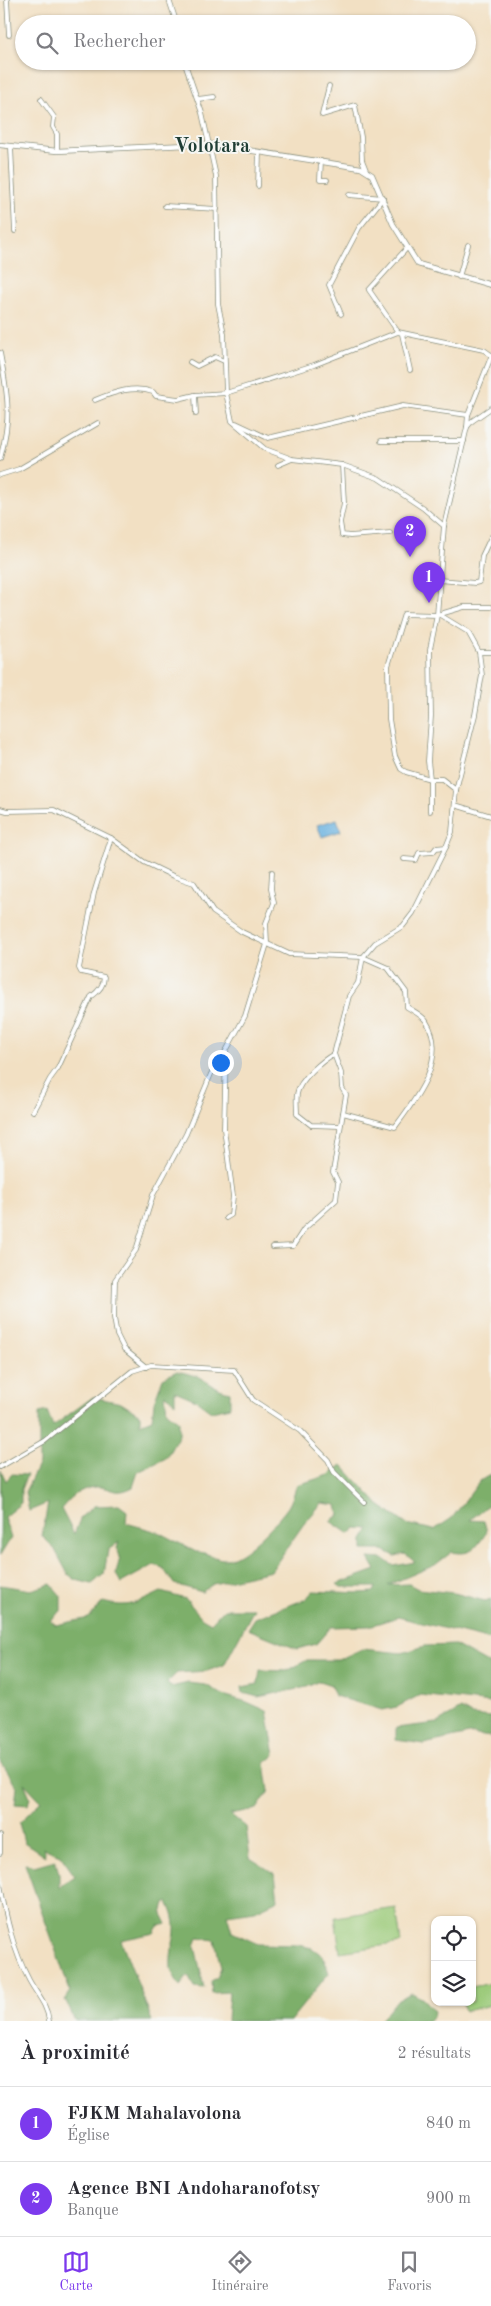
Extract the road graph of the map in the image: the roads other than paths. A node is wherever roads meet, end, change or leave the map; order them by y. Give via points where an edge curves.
1 (7, 0) edge
2 (169, 0) edge
3 (174, 15) edge
4 (9, 35) dead end
5 (186, 70) edge
6 (329, 86) dead end
7 (214, 97) dead end
8 (42, 99) dead end
9 (198, 99) junction
10 (209, 144) junction
11 (0, 145) edge
12 (11, 147) junction
13 (57, 150) junction
14 (259, 152) junction
15 (321, 162) junction
16 (366, 170) junction
17 (327, 180) dead end
18 (258, 186) dead end
19 (349, 194) dead end
20 (383, 198) junction
21 (164, 206) dead end
22 (217, 210) junction
23 (15, 231) dead end
24 (468, 245) dead end
25 (407, 248) junction
26 (459, 277) junction
27 (491, 285) edge
28 (340, 314) dead end
29 (400, 333) junction
30 (0, 353) edge
31 (491, 356) edge
32 (224, 360) junction
33 (190, 362) dead end
34 (410, 370) dead end
35 (226, 394) junction
36 (195, 395) junction
37 (95, 400) dead end
38 (491, 408) edge
39 (196, 414) dead end
40 (468, 415) junction
41 (232, 421) junction
42 (98, 423) dead end
43 (467, 427) junction
44 (381, 441) dead end
45 (464, 441) junction
46 (0, 459) edge
47 (292, 459) junction
48 (278, 465) dead end
49 (342, 465) junction
50 (0, 475) edge
51 (444, 526) junction
52 (390, 533) dead end
53 (491, 537) edge
54 (439, 580) junction
55 (491, 607) edge
56 (439, 615) junction
57 (479, 652) junction
58 (491, 652) edge
59 (430, 779) junction
60 (456, 790) junction
61 (455, 805) junction
62 (0, 809) edge
63 (430, 811) dead end
64 (491, 816) edge
65 (111, 838) junction
66 (446, 848) junction
67 (404, 859) dead end
68 (272, 872) dead end
69 (267, 944) junction
70 (362, 957) junction
71 (226, 1051) junction
72 (334, 1054) junction
73 (33, 1111) dead end
74 (343, 1113) junction
75 (340, 1126) junction
76 (226, 1218) dead end
77 (273, 1247) dead end
78 (146, 1367) junction
79 (0, 1467) edge
80 (364, 1502) dead end
81 (0, 1836) edge
82 (0, 1854) edge
83 (0, 1884) edge
84 (49, 2021) edge

1 - 4 street
2 - 3 street
5 - 9 street
6 - 16 street via 322,115 355,105
7 - 9 street
8 - 13 street via 54,117
9 - 10 street
10 - 13 street
10 - 14 street
10 - 22 street via 216,176
11 - 12 street
12 - 13 street
12 - 23 street
14 - 15 street
14 - 18 street
15 - 16 street
15 - 17 street via 320,180
16 - 20 street via 372,175
19 - 20 street
20 - 25 street
20 - 28 street via 359,228 329,285
21 - 22 street
22 - 32 street via 218,304 224,334
24 - 26 street
25 - 26 street via 418,264
25 - 29 street via 369,290
26 - 27 street
29 - 31 street via 484,350
29 - 34 street
29 - 35 street
30 - 46 street via 9,417
31 - 40 street
32 - 33 street via 215,357 198,366
32 - 35 street
35 - 36 street
35 - 41 street
36 - 37 street via 166,399 141,388
36 - 39 street
38 - 43 street
40 - 41 street via 403,406 268,438
40 - 43 street
41 - 47 street via 265,449
42 - 50 street via 19,469
43 - 45 street
44 - 45 street
45 - 51 street
47 - 48 street
47 - 49 street
49 - 51 street via 378,478
49 - 52 street via 342,535
51 - 54 street
53 - 54 street via 482,556 478,582
54 - 56 street
55 - 56 street via 464,607
56 - 57 street via 468,632
56 - 59 street via 428,662
56 - 59 street via 404,614 388,666 389,719 397,762 406,772
57 - 58 street
57 - 60 street via 481,684
59 - 60 street via 448,782
59 - 63 street
60 - 61 street
61 - 64 street
61 - 66 street via 452,832
62 - 65 street via 54,810
65 - 69 street via 144,862 194,882 213,912
65 - 73 street via 94,893 79,968 81,972 104,977 104,982 91,997 58,1068
66 - 67 street via 419,853 416,860
66 - 70 street via 403,926 375,943
68 - 69 street via 274,903 266,922
69 - 70 street via 289,954
69 - 71 street via 245,1016
70 - 72 street via 358,983 349,996
70 - 74 street via 388,968 406,992 407,1007 425,1020 434,1041 432,1067 414,1102 395,1127
71 - 76 street via 224,1129 233,1196 231,1215
71 - 78 street via 211,1074 186,1134 153,1195 136,1250 115,1280 117,1334 124,1349
72 - 74 street via 346,1095
72 - 75 street via 308,1076 297,1092 297,1114 311,1125
74 - 75 street
75 - 77 street via 333,1172 338,1182 336,1200 304,1229 293,1246
78 - 79 street via 132,1371 45,1441
78 - 80 street via 234,1370 253,1400 300,1431
81 - 82 street
83 - 84 street via 9,1929 29,1980 47,2009

